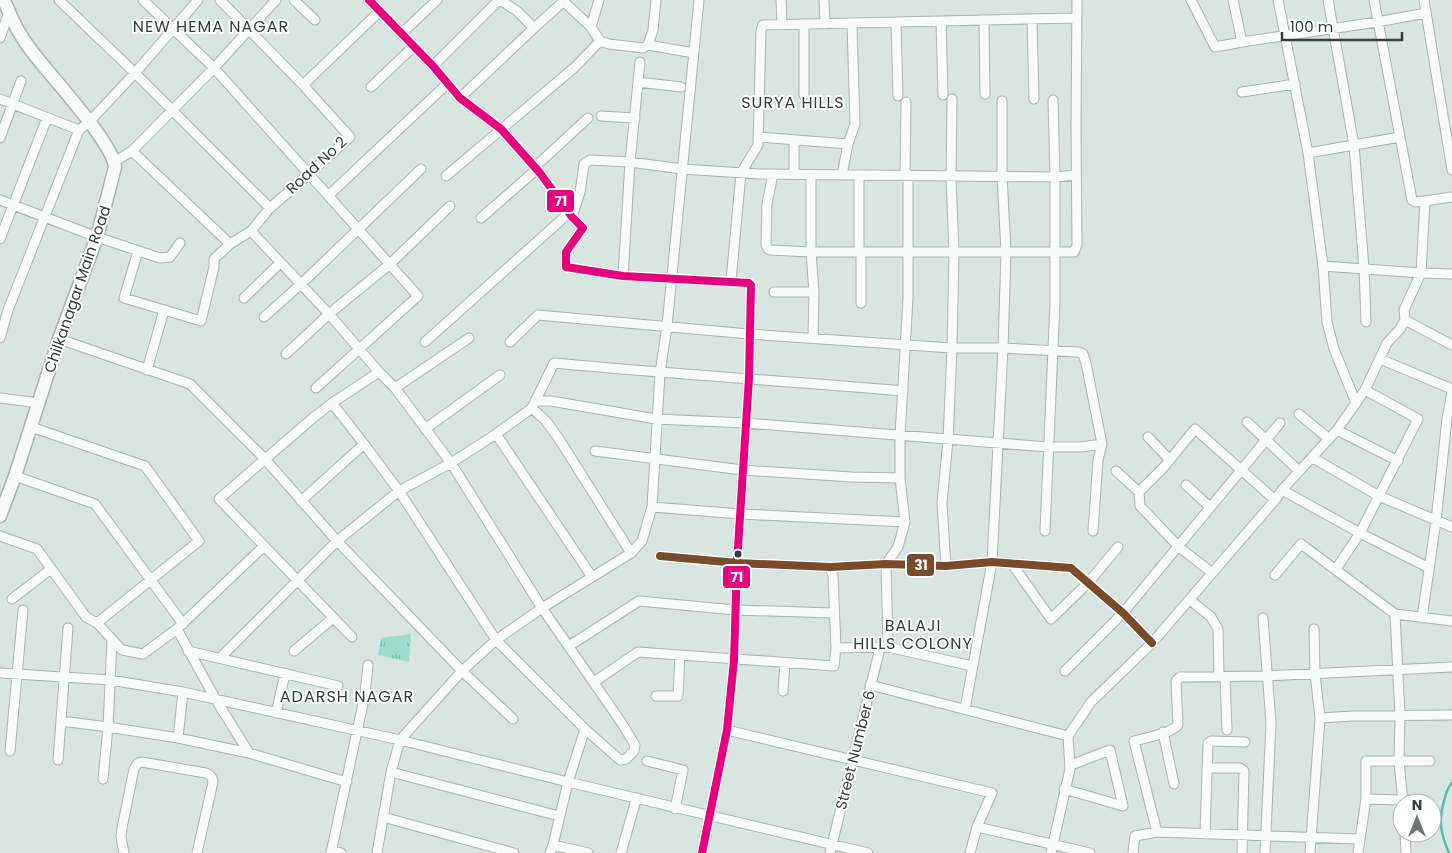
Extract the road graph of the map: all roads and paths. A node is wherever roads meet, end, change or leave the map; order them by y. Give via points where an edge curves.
1 (4, 0) edge
2 (59, 0) edge
3 (143, 0) edge
4 (198, 0) edge
5 (220, 0) edge
6 (276, 0) edge
7 (294, 0) edge
8 (370, 0) edge
9 (437, 0) edge
10 (500, 0) edge
11 (599, 0) edge
12 (656, 0) edge
13 (699, 0) edge
14 (781, 0) edge
15 (824, 0) edge
16 (1077, 0) edge
17 (1190, 0) edge
18 (1233, 0) edge
19 (1278, 0) edge
20 (1328, 0) edge
21 (1374, 0) edge
22 (1424, 0) edge
23 (562, 1) edge
24 (380, 11) junction
25 (9, 12) junction
26 (1426, 13) junction
27 (1077, 18) junction
28 (1032, 19) junction
29 (315, 20) dead end
30 (984, 20) junction
31 (940, 21) junction
32 (896, 22) junction
33 (1377, 22) junction
34 (804, 24) junction
35 (825, 24) junction
36 (852, 24) junction
37 (782, 25) junction
38 (592, 27) junction
39 (1333, 27) junction
40 (174, 28) junction
41 (534, 28) junction
42 (249, 30) junction
43 (401, 34) junction
44 (1284, 35) junction
45 (0, 38) edge
46 (600, 41) junction
47 (1242, 42) junction
48 (648, 44) junction
49 (413, 46) junction
50 (694, 53) junction
51 (640, 62) dead end
52 (433, 66) junction
53 (214, 68) junction
54 (135, 73) junction
55 (21, 81) dead end
56 (638, 82) junction
57 (447, 84) junction
58 (1295, 84) junction
59 (303, 85) junction
60 (371, 87) dead end
61 (681, 87) dead end
62 (1242, 92) dead end
63 (985, 94) dead end
64 (804, 95) dead end
65 (943, 95) dead end
66 (898, 96) dead end
67 (460, 98) junction
68 (0, 99) edge
69 (952, 99) dead end
70 (1034, 99) dead end
71 (1053, 100) dead end
72 (1002, 101) dead end
73 (906, 102) dead end
74 (13, 104) junction
75 (173, 111) junction
76 (601, 116) dead end
77 (46, 118) junction
78 (588, 118) dead end
79 (635, 118) junction
80 (84, 126) junction
81 (501, 129) junction
82 (758, 136) junction
83 (1400, 137) junction
84 (0, 138) edge
85 (794, 140) junction
86 (848, 144) junction
87 (1354, 145) junction
88 (132, 150) junction
89 (1308, 153) junction
90 (114, 162) junction
91 (630, 162) junction
92 (536, 168) junction
93 (422, 169) dead end
94 (682, 169) junction
95 (1452, 170) edge
96 (741, 173) junction
97 (309, 174) junction
98 (773, 174) junction
99 (794, 174) junction
100 (811, 175) junction
101 (842, 175) junction
102 (859, 175) junction
103 (907, 175) junction
104 (1002, 175) junction
105 (1076, 175) junction
106 (446, 176) dead end
107 (951, 176) junction
108 (1055, 177) junction
109 (328, 196) junction
110 (1452, 197) edge
111 (0, 200) edge
112 (1425, 201) junction
113 (13, 205) junction
114 (450, 206) dead end
115 (270, 208) junction
116 (570, 215) junction
117 (44, 217) junction
118 (481, 218) dead end
119 (359, 230) junction
120 (251, 231) junction
121 (97, 237) junction
122 (0, 239) edge
123 (180, 243) dead end
124 (230, 244) junction
125 (138, 251) junction
126 (811, 252) junction
127 (860, 252) junction
128 (907, 252) junction
129 (1006, 252) junction
130 (1054, 252) junction
131 (954, 253) junction
132 (280, 263) junction
133 (390, 264) junction
134 (1323, 266) junction
135 (1364, 268) junction
136 (1421, 273) junction
137 (1452, 274) edge
138 (622, 276) junction
139 (671, 280) junction
140 (731, 281) junction
141 (300, 285) junction
142 (774, 292) dead end
143 (814, 292) junction
144 (244, 298) dead end
145 (861, 303) dead end
146 (4, 309) edge
147 (164, 310) junction
148 (329, 314) junction
149 (264, 316) dead end
150 (1405, 320) junction
151 (1366, 322) dead end
152 (667, 326) junction
153 (749, 334) junction
154 (0, 338) edge
155 (469, 338) dead end
156 (813, 338) junction
157 (59, 339) junction
158 (425, 342) dead end
159 (510, 342) dead end
160 (906, 344) junction
161 (1452, 345) edge
162 (952, 348) junction
163 (1003, 348) junction
164 (359, 349) junction
165 (1052, 350) junction
166 (286, 354) dead end
167 (1380, 359) junction
168 (147, 370) junction
169 (379, 372) junction
170 (660, 373) junction
171 (500, 375) dead end
172 (748, 378) junction
173 (316, 388) dead end
174 (395, 388) junction
175 (1365, 390) junction
176 (1452, 390) edge
177 (903, 391) junction
178 (0, 398) edge
179 (39, 403) junction
180 (332, 403) junction
181 (1356, 403) junction
182 (533, 404) junction
183 (1299, 414) dead end
184 (656, 419) junction
185 (1247, 422) dead end
186 (746, 424) junction
187 (1280, 424) dead end
188 (31, 427) junction
189 (425, 429) junction
190 (1337, 430) junction
191 (496, 434) junction
192 (900, 436) junction
193 (1148, 437) dead end
194 (1266, 439) junction
195 (1329, 439) junction
196 (948, 440) junction
197 (999, 443) junction
198 (364, 444) junction
199 (1102, 444) junction
200 (1048, 447) junction
201 (595, 451) dead end
202 (1313, 458) junction
203 (265, 459) junction
204 (655, 459) junction
205 (1170, 460) junction
206 (1398, 461) junction
207 (451, 463) junction
208 (742, 470) junction
209 (1241, 470) junction
210 (1116, 471) dead end
211 (1299, 471) junction
212 (16, 476) junction
213 (900, 478) junction
214 (1186, 485) dead end
215 (1282, 490) junction
216 (399, 491) junction
217 (1139, 492) junction
218 (1379, 496) junction
219 (1275, 500) junction
220 (301, 501) junction
221 (652, 507) junction
222 (1210, 507) junction
223 (741, 514) junction
224 (0, 516) edge
225 (1436, 521) junction
226 (905, 522) junction
227 (1452, 527) edge
228 (1044, 531) dead end
229 (1093, 531) dead end
230 (1360, 533) junction
231 (0, 536) edge
232 (338, 541) junction
233 (264, 546) junction
234 (1118, 546) dead end
235 (1179, 547) junction
236 (631, 553) junction
237 (660, 556) dead end
238 (992, 562) junction
239 (737, 563) junction
240 (886, 564) junction
241 (1012, 564) junction
242 (946, 566) junction
243 (830, 567) junction
244 (1429, 568) junction
245 (51, 569) junction
246 (1336, 570) junction
247 (1211, 572) junction
248 (1275, 574) dead end
249 (592, 577) junction
250 (150, 580) junction
251 (297, 580) junction
252 (1088, 583) junction
253 (12, 599) dead end
254 (1190, 600) junction
255 (542, 608) junction
256 (23, 610) dead end
257 (735, 610) junction
258 (834, 613) junction
259 (1123, 613) junction
260 (1396, 614) junction
261 (333, 618) junction
262 (1263, 618) dead end
263 (1422, 618) junction
264 (1452, 621) edge
265 (97, 623) junction
266 (180, 627) junction
267 (68, 628) dead end
268 (1314, 629) dead end
269 (352, 637) dead end
270 (112, 640) junction
271 (496, 640) junction
272 (1152, 643) junction
273 (568, 646) junction
274 (836, 648) junction
275 (884, 648) junction
276 (188, 651) junction
277 (294, 651) dead end
278 (680, 655) junction
279 (220, 658) junction
280 (734, 660) junction
281 (785, 663) junction
282 (368, 665) dead end
283 (972, 666) junction
284 (1452, 667) edge
285 (1399, 669) junction
286 (462, 671) junction
287 (1065, 671) dead end
288 (0, 673) edge
289 (285, 674) junction
290 (1315, 674) junction
291 (17, 675) junction
292 (1222, 676) junction
293 (1266, 676) junction
294 (64, 678) junction
295 (110, 680) junction
296 (594, 682) junction
297 (870, 685) junction
298 (338, 686) dead end
299 (183, 692) junction
300 (783, 692) dead end
301 (656, 696) dead end
302 (216, 700) junction
303 (965, 709) junction
304 (276, 713) junction
305 (1452, 714) edge
306 (1400, 716) junction
307 (1320, 718) junction
308 (513, 719) dead end
309 (61, 721) junction
310 (108, 727) junction
311 (585, 729) junction
312 (727, 730) junction
313 (1227, 730) dead end
314 (357, 731) junction
315 (1163, 732) junction
316 (1068, 736) junction
317 (178, 738) junction
318 (400, 740) junction
319 (1245, 742) dead end
320 (10, 751) dead end
321 (249, 753) junction
322 (852, 759) junction
323 (58, 760) dead end
324 (647, 761) dead end
325 (1399, 761) junction
326 (1430, 761) dead end
327 (1070, 765) junction
328 (1207, 768) junction
329 (391, 772) junction
330 (103, 779) dead end
331 (347, 782) junction
332 (568, 782) junction
333 (1174, 784) dead end
334 (1064, 789) junction
335 (1402, 793) edge
336 (1366, 799) junction
337 (636, 800) junction
338 (1392, 801) edge
339 (675, 809) junction
340 (559, 816) junction
341 (383, 817) junction
342 (709, 817) junction
343 (977, 827) junction
344 (1157, 832) junction
345 (1205, 834) junction
346 (1242, 835) junction
347 (1265, 835) junction
348 (1310, 838) junction
349 (1360, 839) junction
350 (551, 849) edge
351 (831, 849) edge
352 (1052, 849) edge
353 (331, 852) edge
354 (124, 853) edge
355 (197, 853) edge
356 (341, 853) edge
357 (377, 853) edge
358 (514, 853) edge
359 (588, 853) edge
360 (621, 853) edge
361 (702, 853) edge
362 (868, 853) edge
363 (970, 853) edge
364 (1090, 853) edge
365 (1133, 853) edge
366 (1242, 853) edge
367 (1265, 853) edge
368 (1310, 853) edge
369 (1358, 853) edge

1 - 25 main road
2 - 54 street
3 - 40 street
4 - 40 street
5 - 42 street, Road No 2
6 - 42 street
7 - 29 street
8 - 24 street
9 - 43 street
10 - 41 street
10 - 52 street
11 - 38 street
12 - 48 street
13 - 50 street
14 - 37 street
15 - 35 street
16 - 27 street
17 - 47 street via 1215,48
18 - 47 street
19 - 44 street
20 - 39 street
21 - 33 street
22 - 26 street
23 - 38 street
23 - 41 street
24 - 43 street
24 - 59 street
25 - 45 street
25 - 80 main road via 16,28
26 - 33 street
26 - 95 street
27 - 28 street
27 - 105 street
28 - 30 street
28 - 70 street
30 - 31 street
30 - 63 street
31 - 32 street
31 - 65 street
32 - 36 street
32 - 66 street
33 - 39 street
33 - 83 street
34 - 35 street
34 - 37 street
34 - 64 street
35 - 36 street
36 - 86 street via 855,124
37 - 82 street via 765,24 761,27
38 - 46 street
39 - 44 street
39 - 87 street
40 - 53 street
40 - 54 street
41 - 67 street
42 - 53 street
42 - 59 street, Road No 2
43 - 49 street
44 - 47 street
44 - 58 street
46 - 48 street via 644,48
46 - 81 street via 575,67
48 - 50 street
49 - 52 street
49 - 60 street
50 - 94 street
51 - 56 street
52 - 57 street
53 - 75 street
53 - 97 street
54 - 75 street
54 - 80 street
55 - 74 street
56 - 61 street
56 - 79 street
57 - 67 street
57 - 109 street
58 - 62 street
58 - 89 street
59 - 97 street, Road No 2 via 350,136
67 - 81 street
68 - 74 street
69 - 107 street
71 - 108 street
72 - 104 street
73 - 103 street
74 - 77 street
74 - 84 street
75 - 88 street
75 - 115 street
76 - 79 street
77 - 80 street
77 - 113 street
78 - 92 street
79 - 91 street
80 - 90 main road via 106,147
80 - 117 street
81 - 92 street
81 - 106 street
82 - 85 street
82 - 96 street via 758,145
83 - 87 street
83 - 112 street via 1412,200
85 - 86 street
85 - 99 street
86 - 101 street
87 - 89 street
87 - 135 street
88 - 90 street
88 - 124 street
89 - 134 street
90 - 121 main road, Chilkanagar Main Road
91 - 94 street
91 - 116 street via 590,160 584,164 580,192
91 - 138 street
92 - 116 street
92 - 118 street
93 - 119 street
94 - 96 street
94 - 139 street
96 - 98 street
96 - 140 street
97 - 109 street
97 - 115 street, Road No 2
98 - 99 street
98 - 126 street via 767,204 766,245 768,249
99 - 100 street
100 - 101 street
100 - 126 street
101 - 102 street
102 - 103 street
102 - 127 street
103 - 107 street
103 - 128 street
104 - 107 street
104 - 108 street
104 - 129 street
105 - 108 street
105 - 130 street via 1077,245 1074,252
107 - 131 street
108 - 130 street
109 - 119 street
110 - 112 street
111 - 113 street
112 - 136 street
113 - 117 street
113 - 122 street
114 - 133 street
115 - 120 street, Road No 2
116 - 138 street via 583,228 566,252 566,267
116 - 158 street
117 - 121 street
117 - 146 street
119 - 133 street
119 - 141 street
120 - 124 street, Road No 2
120 - 132 street
121 - 125 street
121 - 157 main road, Chilkanagar Main Road
123 - 125 street via 170,258
124 - 147 street, Road No 2 via 214,259 201,321
125 - 147 street via 124,298
126 - 127 street
126 - 143 street
127 - 128 street
127 - 145 street
128 - 131 street
128 - 160 street
129 - 130 street
129 - 131 street
129 - 163 street
130 - 165 street
131 - 162 street
132 - 141 street
132 - 144 street
133 - 148 street
133 - 164 street via 418,296
134 - 135 street
134 - 181 street via 1327,322 1334,349
135 - 136 street
135 - 151 street
136 - 137 street
136 - 150 street via 1404,310
138 - 139 street
139 - 140 street
139 - 152 street
140 - 153 street via 751,285
141 - 148 street
141 - 149 street
142 - 143 street
143 - 156 street
146 - 154 street
147 - 168 street
148 - 164 street
148 - 166 street
150 - 161 street
150 - 167 street via 1387,343
152 - 153 street
152 - 159 street via 538,316
152 - 170 street
153 - 156 street
153 - 172 street
155 - 174 street
156 - 160 street
157 - 168 street
157 - 179 main road, Chilkanagar Main Road
160 - 162 street
160 - 177 street
162 - 163 street
162 - 196 street
163 - 165 street
163 - 197 street
164 - 169 street
164 - 173 street
165 - 199 street via 1083,354
165 - 200 street
167 - 175 street
167 - 176 street
168 - 203 street via 190,384
169 - 174 street
169 - 180 street
170 - 172 street
170 - 182 street via 554,362
170 - 184 street
171 - 189 street
172 - 177 street
172 - 186 street
174 - 189 street
175 - 181 street
175 - 206 street via 1418,419
176 - 225 street
177 - 192 street
178 - 179 street
179 - 188 main road, Chilkanagar Main Road
180 - 198 street
180 - 203 street
181 - 190 street
182 - 184 street via 551,401
182 - 191 street
182 - 236 street
183 - 195 street
184 - 186 street
184 - 204 street
185 - 194 street
186 - 192 street
186 - 208 street
187 - 194 street
188 - 212 main road, Chilkanagar Main Road
188 - 250 street via 145,466 199,541
189 - 207 street
190 - 195 street
190 - 206 street
191 - 207 street
191 - 249 street
192 - 196 street
192 - 213 street
193 - 205 street
194 - 209 street
194 - 211 street
195 - 202 street
196 - 197 street
196 - 242 street via 942,503
197 - 200 street
197 - 238 street
198 - 216 street
198 - 220 street
199 - 200 street
199 - 229 street
200 - 228 street
201 - 204 street
202 - 211 street
202 - 218 street
203 - 220 street
203 - 233 street via 219,499
204 - 208 street
204 - 221 street
205 - 209 street via 1195,429
205 - 217 street
206 - 218 street
207 - 216 street
207 - 255 street
208 - 213 street
208 - 223 street
209 - 219 street
209 - 222 street
210 - 217 street
211 - 215 street
212 - 224 main road, Chilkanagar Main Road
212 - 250 street via 95,504
213 - 226 street
214 - 222 street
215 - 219 street
215 - 230 street
216 - 232 street
216 - 271 street
217 - 235 street via 1140,506
218 - 225 street
218 - 230 street
219 - 247 street
220 - 232 street
221 - 223 street
221 - 236 street via 642,540
222 - 235 street
223 - 226 street
223 - 239 street
225 - 227 street
225 - 244 street
226 - 240 street via 898,547
230 - 244 street
230 - 246 street
231 - 245 street via 37,549
232 - 251 street
232 - 286 street
233 - 251 street
233 - 266 street
234 - 252 street
235 - 247 street
235 - 259 street
236 - 249 street
237 - 239 street
238 - 241 street
238 - 242 street
238 - 283 street
239 - 243 street
239 - 257 street
240 - 242 street
240 - 243 street
240 - 275 street, Street Number 6
241 - 252 street via 1071,568
241 - 252 street via 1050,619
243 - 258 street
244 - 263 street
245 - 253 street
245 - 265 street via 86,617
246 - 248 street via 1301,544
246 - 260 street
247 - 254 street
249 - 255 street
250 - 265 street
250 - 266 street
251 - 261 street
251 - 279 street
252 - 259 street
254 - 272 street
254 - 292 street via 1211,617 1218,629
255 - 271 street
255 - 273 street
256 - 291 street
257 - 258 street
257 - 273 street via 639,600
257 - 280 street
258 - 274 street
259 - 272 street
259 - 287 street
260 - 263 street
260 - 285 street
261 - 269 street
261 - 277 street
262 - 293 street
263 - 264 street
265 - 270 street
266 - 270 street via 144,654 122,650
266 - 276 street
267 - 294 street
268 - 290 street
270 - 295 street
271 - 286 street
271 - 311 street
272 - 316 street via 1091,702
273 - 296 street
274 - 275 street
274 - 281 street via 834,666
275 - 283 street
275 - 297 street, Street Number 6
276 - 279 street
276 - 302 street
278 - 280 street
278 - 296 street via 638,652
278 - 301 street via 678,696
279 - 289 street
280 - 281 street
280 - 312 street
281 - 300 street
282 - 314 street
283 - 303 street
284 - 285 street
285 - 290 street
285 - 306 street
286 - 308 street
286 - 318 street
288 - 291 street
289 - 298 street
289 - 304 street
290 - 293 street
290 - 307 street
291 - 294 street
291 - 320 street
292 - 293 street
292 - 313 street
292 - 315 street via 1178,678 1178,725
293 - 347 street via 1271,724
294 - 295 street
294 - 309 street
295 - 299 street
295 - 310 street
296 - 311 street via 635,745 634,750 626,759 620,760
297 - 303 street
297 - 322 street, Street Number 6
299 - 302 street
299 - 317 street
302 - 304 street
302 - 321 street
303 - 316 street
304 - 314 street
305 - 306 street
306 - 307 street
306 - 325 street
307 - 348 street
309 - 310 street
309 - 323 street
310 - 317 street
310 - 330 street
311 - 332 street
312 - 322 street
312 - 342 street
314 - 318 street
314 - 331 street
315 - 333 street
315 - 344 street via 1134,741
316 - 327 street
317 - 321 street
318 - 329 street
318 - 332 street
319 - 328 street via 1211,741
321 - 331 street
322 - 343 street via 992,793
322 - 351 street, Street Number 6
324 - 339 street via 683,770
325 - 326 street
325 - 335 street
325 - 336 street via 1366,761
327 - 334 street
327 - 334 street via 1110,750 1123,806
328 - 345 street
328 - 346 street via 1240,768 1244,771
329 - 340 street
329 - 341 street
331 - 353 street
332 - 337 street
332 - 340 street
334 - 352 street
336 - 338 street
336 - 349 street
337 - 339 street
337 - 360 street
339 - 342 street
340 - 350 street
341 - 357 street
341 - 358 street
342 - 351 street
342 - 361 street
343 - 352 street
343 - 363 street
344 - 345 street
344 - 365 street via 1135,836
345 - 346 street
346 - 347 street
346 - 366 street
347 - 348 street
347 - 367 street
348 - 349 street
348 - 368 street
349 - 369 street
350 - 359 street
351 - 362 street
352 - 364 street
353 - 356 street
354 - 355 street via 122,828 134,769 142,762 212,777

